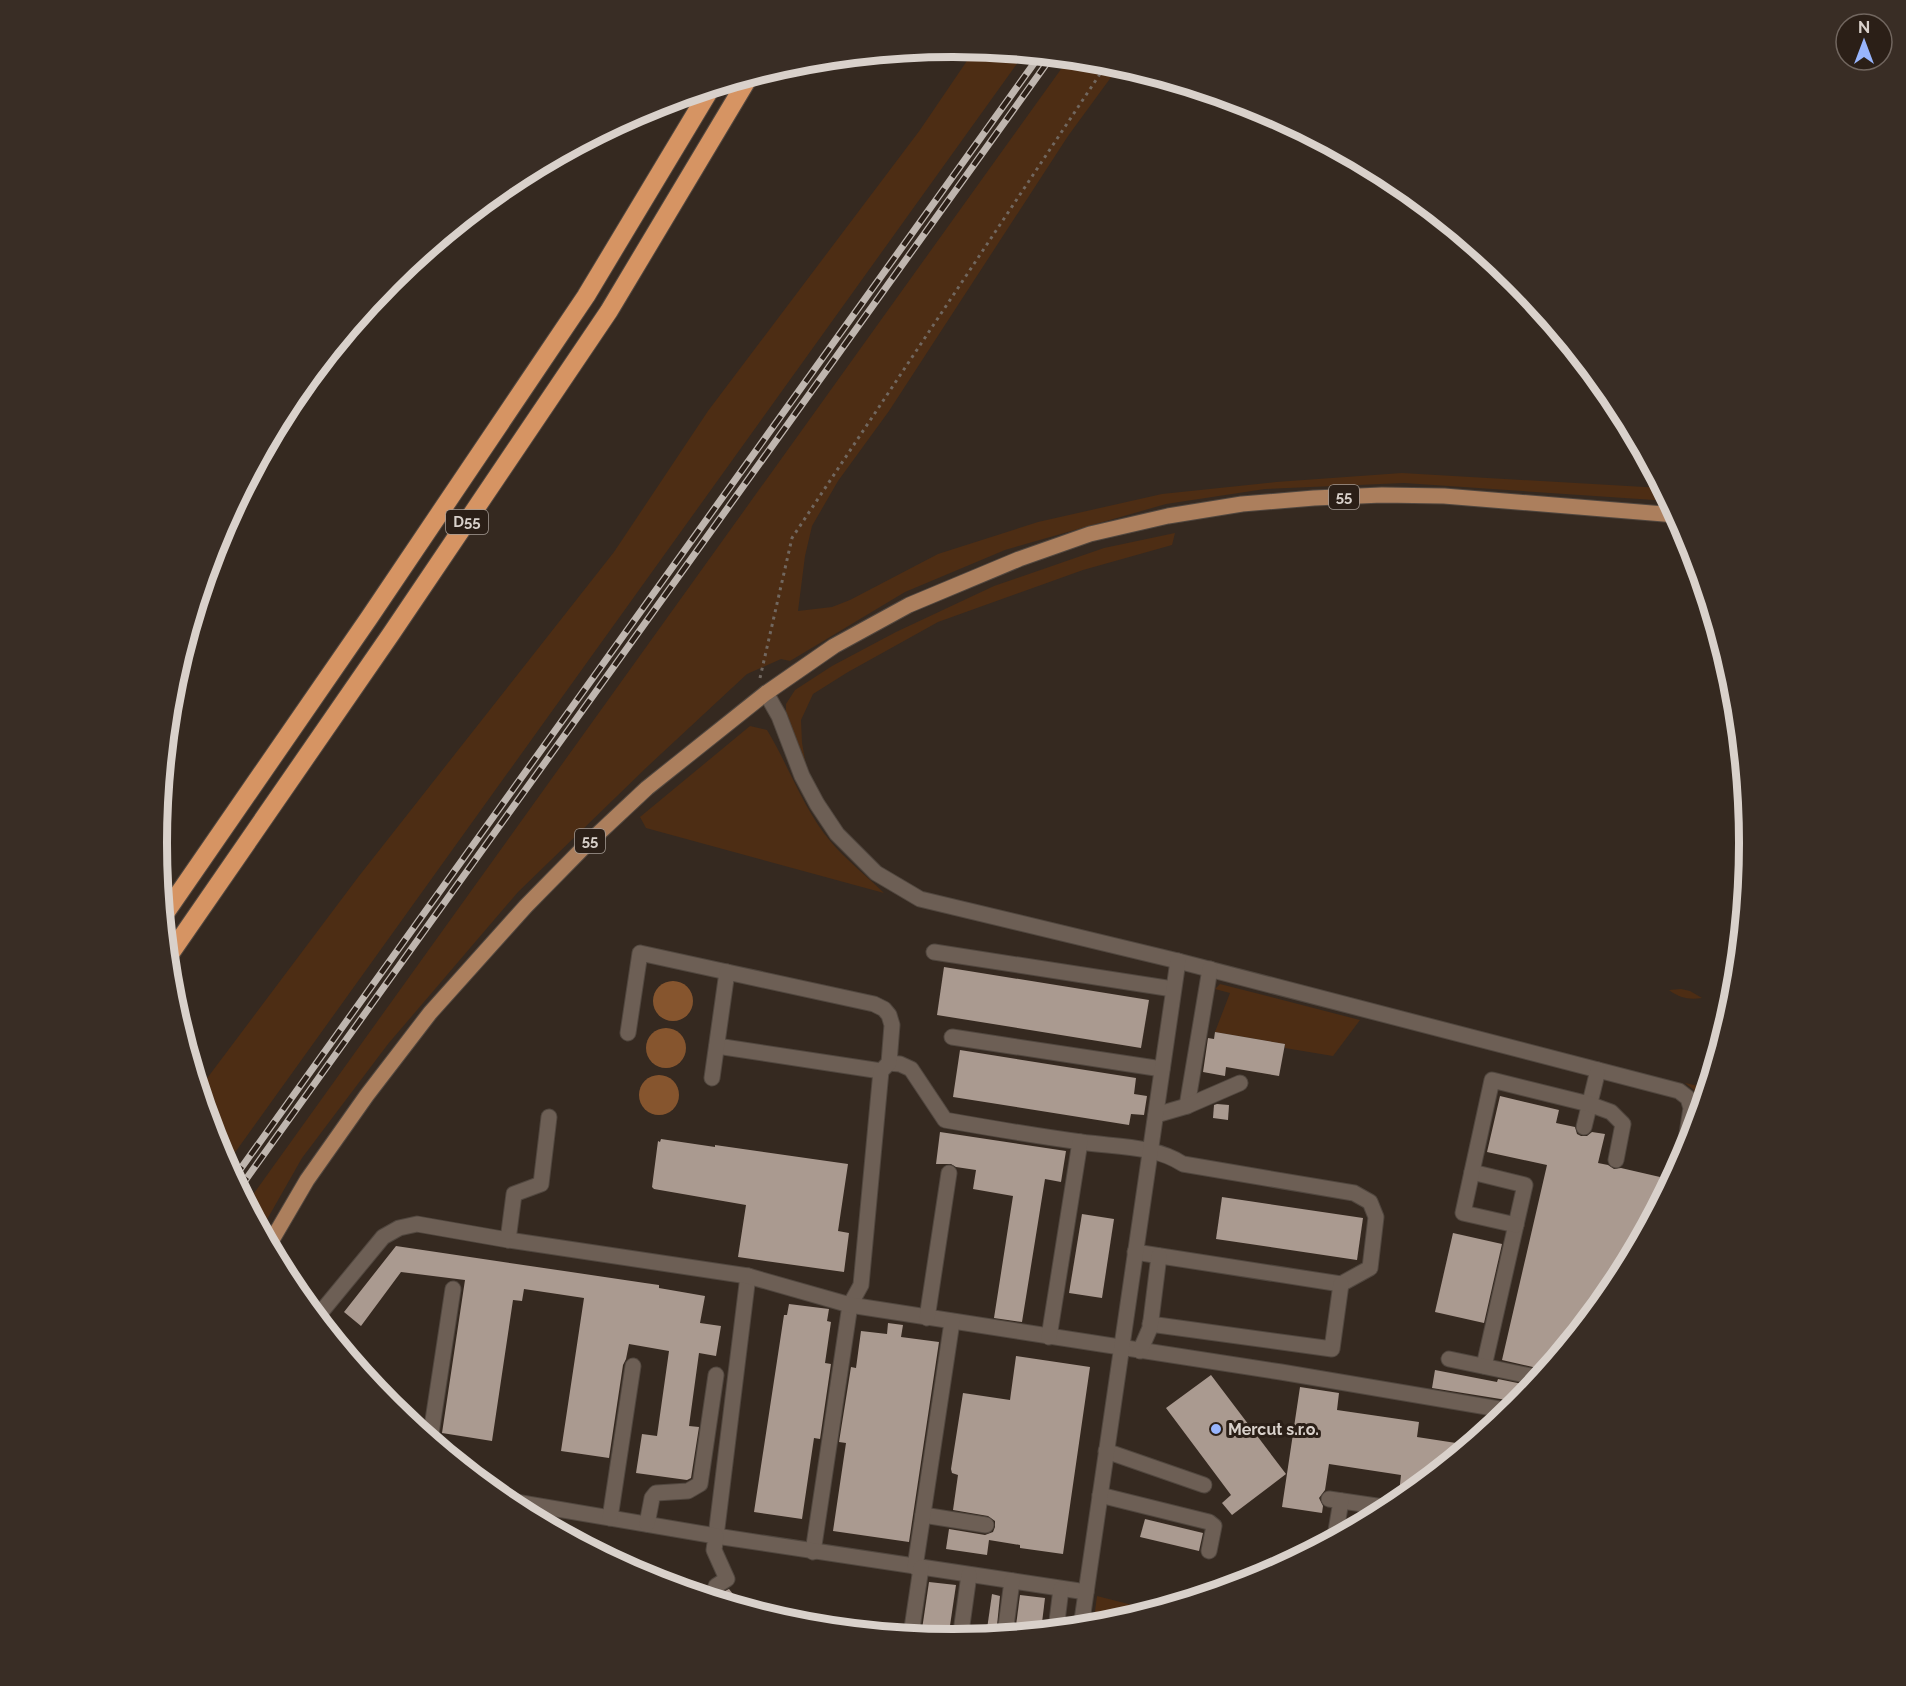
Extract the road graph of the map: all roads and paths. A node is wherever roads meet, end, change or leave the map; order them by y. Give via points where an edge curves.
1 (1102, 71) edge
2 (743, 86) edge
3 (705, 97) edge
4 (1667, 514) edge
5 (766, 693) junction
6 (170, 906) edge
7 (174, 948) edge
8 (934, 952) dead end
9 (1178, 961) junction
10 (1210, 969) junction
11 (727, 972) junction
12 (1173, 989) junction
13 (628, 1033) dead end
14 (952, 1037) dead end
15 (717, 1046) junction
16 (885, 1067) junction
17 (1162, 1069) junction
18 (1598, 1070) junction
19 (712, 1078) dead end
20 (1240, 1083) dead end
21 (1589, 1104) junction
22 (1187, 1106) junction
23 (1156, 1115) junction
24 (1690, 1115) edge
25 (549, 1117) dead end
26 (1584, 1127) dead end
27 (1080, 1142) junction
28 (1151, 1150) junction
29 (1616, 1160) dead end
30 (1472, 1172) junction
31 (949, 1173) dead end
32 (1516, 1225) junction
33 (273, 1238) edge
34 (508, 1240) junction
35 (1135, 1252) junction
36 (1159, 1256) junction
37 (748, 1276) junction
38 (1341, 1284) junction
39 (453, 1289) dead end
40 (850, 1305) junction
41 (322, 1311) edge
42 (927, 1318) junction
43 (952, 1322) junction
44 (1150, 1324) junction
45 (1049, 1336) junction
46 (1120, 1348) junction
47 (1140, 1351) junction
48 (1449, 1359) dead end
49 (633, 1366) dead end
50 (1484, 1366) junction
51 (716, 1375) dead end
52 (1530, 1376) edge
53 (1498, 1409) edge
54 (431, 1431) edge
55 (1106, 1451) junction
56 (1204, 1485) dead end
57 (1100, 1494) junction
58 (527, 1504) edge
59 (1376, 1506) edge
60 (922, 1515) junction
61 (610, 1518) junction
62 (647, 1524) junction
63 (986, 1525) dead end
64 (1335, 1530) edge
65 (716, 1536) junction
66 (1209, 1551) dead end
67 (813, 1552) junction
68 (918, 1567) junction
69 (969, 1575) junction
70 (1012, 1581) junction
71 (716, 1586) dead end
72 (1061, 1589) junction
73 (1086, 1592) junction
74 (1082, 1618) edge
75 (1057, 1622) edge
76 (912, 1627) edge
77 (1006, 1627) edge
78 (961, 1629) edge

1 - 5 path via 792,538 761,671
2 - 7 highway, D55 via 609,311
3 - 6 highway, D55 via 586,296
4 - 5 main road, 55 via 1444,496 1382,495 1242,504 1168,516 1090,534 909,605 834,646
5 - 9 lane via 817,804 837,834 876,873 920,899
5 - 33 main road, 55 via 647,788 526,906 430,1013 367,1095 307,1180
8 - 12 lane
9 - 10 lane
9 - 12 lane
10 - 18 lane
10 - 22 lane
11 - 13 lane via 640,953
11 - 15 lane
11 - 16 lane via 884,1009 893,1030
12 - 17 lane
14 - 17 lane
15 - 16 lane
15 - 19 lane
16 - 27 lane via 900,1064 911,1069 945,1120
16 - 40 lane via 861,1285
17 - 23 lane
18 - 21 lane
18 - 24 lane via 1679,1091 1688,1098
20 - 22 lane
21 - 26 lane
21 - 29 lane via 1611,1112 1623,1124
21 - 30 lane via 1492,1080
22 - 23 lane
23 - 28 lane
25 - 34 lane via 541,1184 514,1194
27 - 28 lane
27 - 45 lane
28 - 35 lane
28 - 38 lane via 1183,1164 1354,1193 1370,1202 1376,1217 1370,1268
30 - 32 lane via 1525,1185
30 - 32 lane via 1463,1213
31 - 42 lane
32 - 50 lane
34 - 37 lane
34 - 41 lane via 417,1224 399,1228 383,1237
35 - 36 lane
35 - 46 lane
36 - 38 lane
36 - 44 lane
37 - 40 lane
37 - 65 lane
38 - 44 lane via 1332,1349
39 - 54 lane
40 - 42 lane
40 - 67 lane
42 - 43 lane
43 - 45 lane
43 - 60 lane
44 - 47 lane
45 - 46 lane
46 - 47 lane
46 - 55 lane
47 - 53 lane
48 - 50 lane
49 - 61 lane
50 - 52 lane
51 - 62 lane via 700,1484 688,1491 656,1493
55 - 56 lane
55 - 57 lane
57 - 66 lane via 1209,1522 1214,1526
57 - 73 lane
58 - 61 lane
59 - 64 lane via 1335,1500
60 - 63 lane
60 - 68 lane
61 - 62 lane
62 - 65 lane
65 - 67 lane
65 - 71 lane via 714,1550 727,1579
67 - 68 lane
68 - 69 lane
68 - 76 lane
69 - 70 lane
69 - 78 lane
70 - 72 lane
70 - 77 lane
72 - 73 lane
72 - 75 lane
73 - 74 lane

